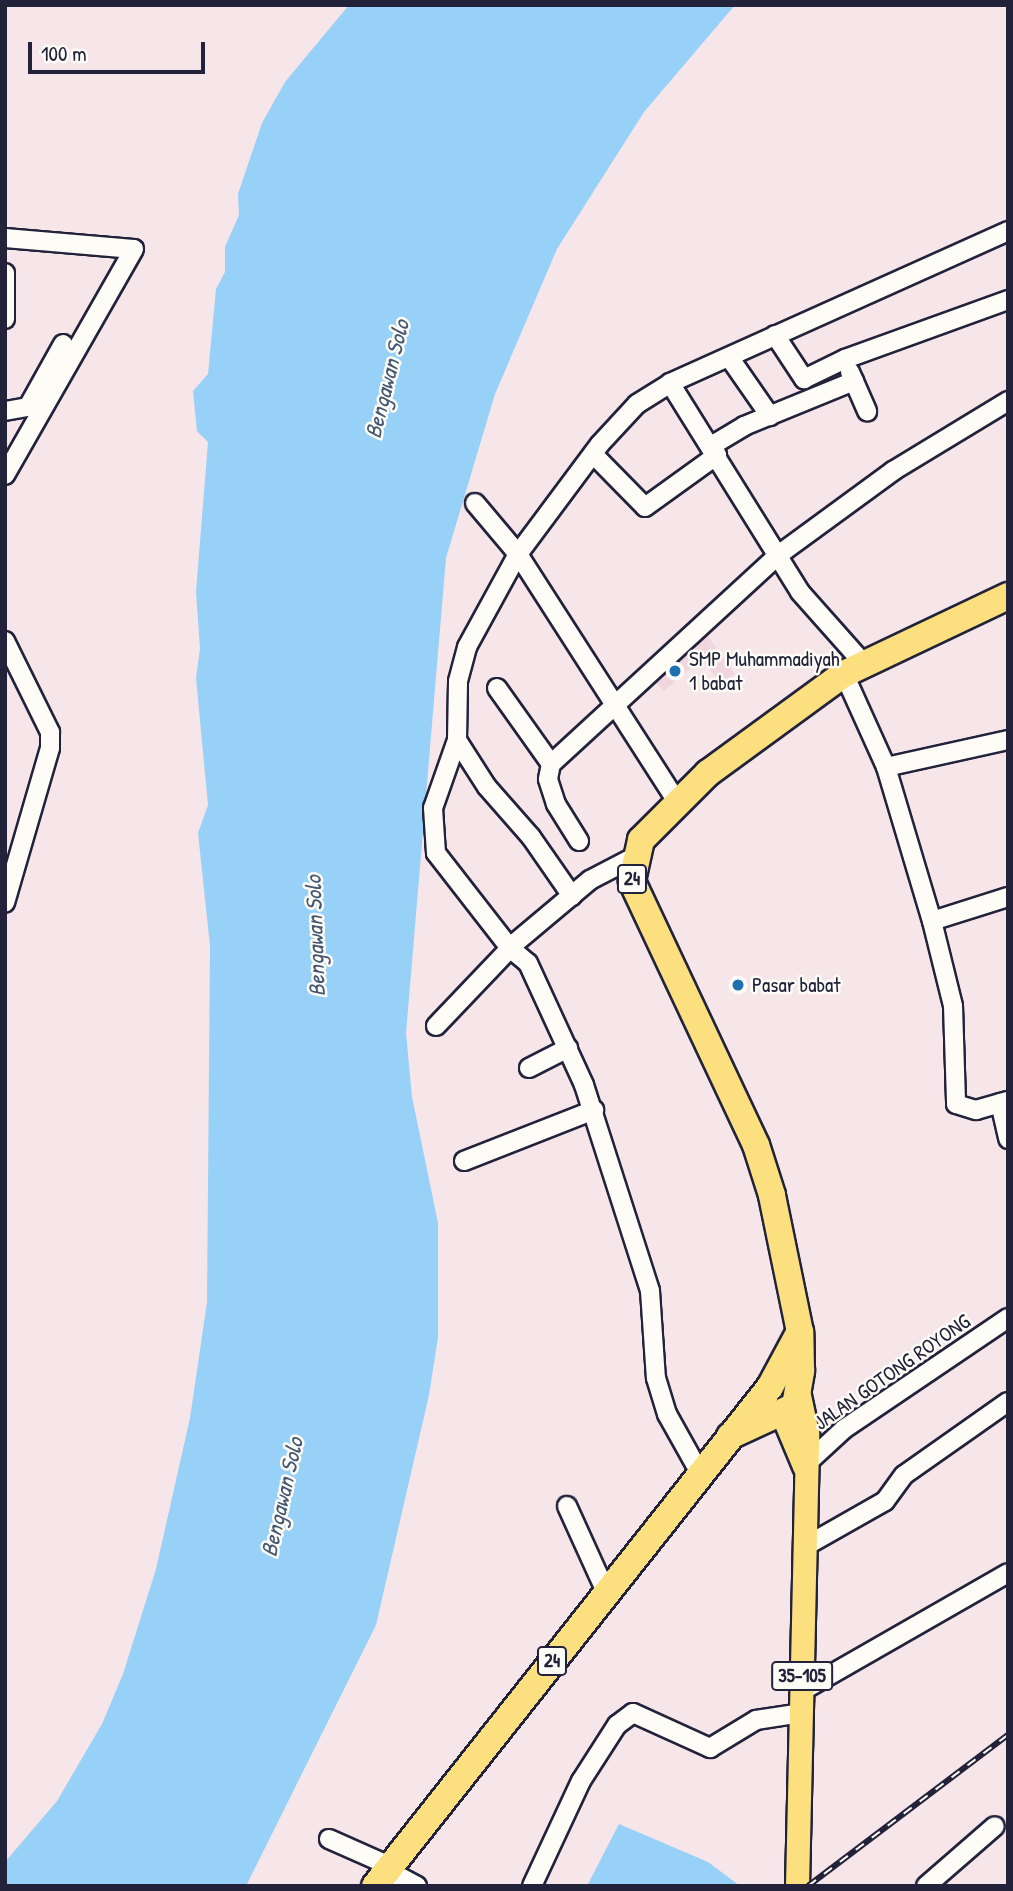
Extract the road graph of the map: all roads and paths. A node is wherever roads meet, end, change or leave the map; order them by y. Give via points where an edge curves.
1 (1006, 237) edge
2 (5, 238) edge
3 (5, 273) edge
4 (1008, 300) edge
5 (5, 319) edge
6 (775, 335) junction
7 (63, 344) dead end
8 (729, 357) junction
9 (845, 359) junction
10 (804, 380) junction
11 (854, 381) junction
12 (670, 383) junction
13 (1008, 401) edge
14 (801, 406) junction
15 (5, 411) edge
16 (867, 411) dead end
17 (770, 416) junction
18 (714, 451) junction
19 (593, 454) junction
20 (5, 475) edge
21 (475, 503) dead end
22 (518, 554) junction
23 (776, 556) junction
24 (1008, 596) edge
25 (5, 641) edge
26 (854, 669) junction
27 (497, 688) dead end
28 (613, 704) junction
29 (457, 740) junction
30 (1008, 740) edge
31 (551, 764) junction
32 (886, 767) junction
33 (677, 802) junction
34 (579, 841) dead end
35 (636, 856) junction
36 (572, 896) junction
37 (1008, 897) edge
38 (5, 903) edge
39 (932, 921) junction
40 (510, 948) junction
41 (436, 1026) dead end
42 (568, 1048) junction
43 (529, 1068) dead end
44 (1004, 1102) edge
45 (594, 1110) junction
46 (1008, 1139) edge
47 (464, 1161) dead end
48 (1008, 1318) edge
49 (800, 1332) junction
50 (769, 1387) junction
51 (1008, 1402) edge
52 (790, 1403) junction
53 (730, 1436) junction
54 (804, 1466) junction
55 (700, 1473) junction
56 (567, 1506) dead end
57 (804, 1547) junction
58 (1008, 1573) edge
59 (606, 1592) junction
60 (802, 1702) junction
61 (995, 1826) dead end
62 (329, 1839) dead end
63 (384, 1874) edge
64 (417, 1886) edge
65 (532, 1886) edge
66 (797, 1886) edge
67 (926, 1886) edge

1 - 6 street
2 - 20 street via 134,248
3 - 5 street
4 - 9 street
6 - 8 street
6 - 10 street
7 - 15 street via 28,407
8 - 12 street
8 - 17 street
9 - 10 street
9 - 11 street
10 - 14 street
11 - 14 street
11 - 16 street
12 - 18 street
12 - 19 street via 637,404
13 - 23 street via 893,471
14 - 17 street
17 - 18 street via 720,438
18 - 19 street via 645,507
18 - 23 street
19 - 22 street
21 - 22 street
22 - 28 street
22 - 29 street via 467,647 458,681
23 - 26 street
23 - 28 street
24 - 26 highway, 24
25 - 38 street via 50,732 50,748
26 - 32 street
26 - 33 highway, 24 via 747,743
27 - 31 street
28 - 31 street
28 - 33 street
29 - 36 street via 487,787 531,837
29 - 40 street via 433,808 436,853
30 - 32 street
31 - 34 street via 548,779 556,804
32 - 39 street
33 - 35 highway, 24 via 644,834
35 - 36 street via 600,874
35 - 49 highway, 24 via 632,881 638,897 756,1145 772,1195
36 - 40 street
37 - 39 street
39 - 44 street via 953,1006 957,1062 951,1074 956,1104 976,1110
40 - 41 street
40 - 42 street via 528,963
42 - 43 street
42 - 45 street
44 - 46 street
45 - 47 street
45 - 55 street via 650,1291 656,1378 667,1414
48 - 54 street, JALAN GOTONG ROYONG via 844,1429
49 - 50 highway, 24
49 - 52 highway, 24
50 - 52 highway via 786,1380
50 - 53 highway, 24
51 - 57 street via 904,1475 885,1501
52 - 53 highway, 24
52 - 54 main road, 35-105 via 807,1433
53 - 55 highway, 24
54 - 57 main road, 35-105
55 - 59 highway, 24
56 - 59 street
57 - 60 main road, 35-105
58 - 60 street
59 - 63 highway, 24
60 - 65 street via 756,1720 710,1748 633,1713 617,1725 581,1781
60 - 66 main road, 35-105
61 - 67 street
62 - 63 street
63 - 64 street

